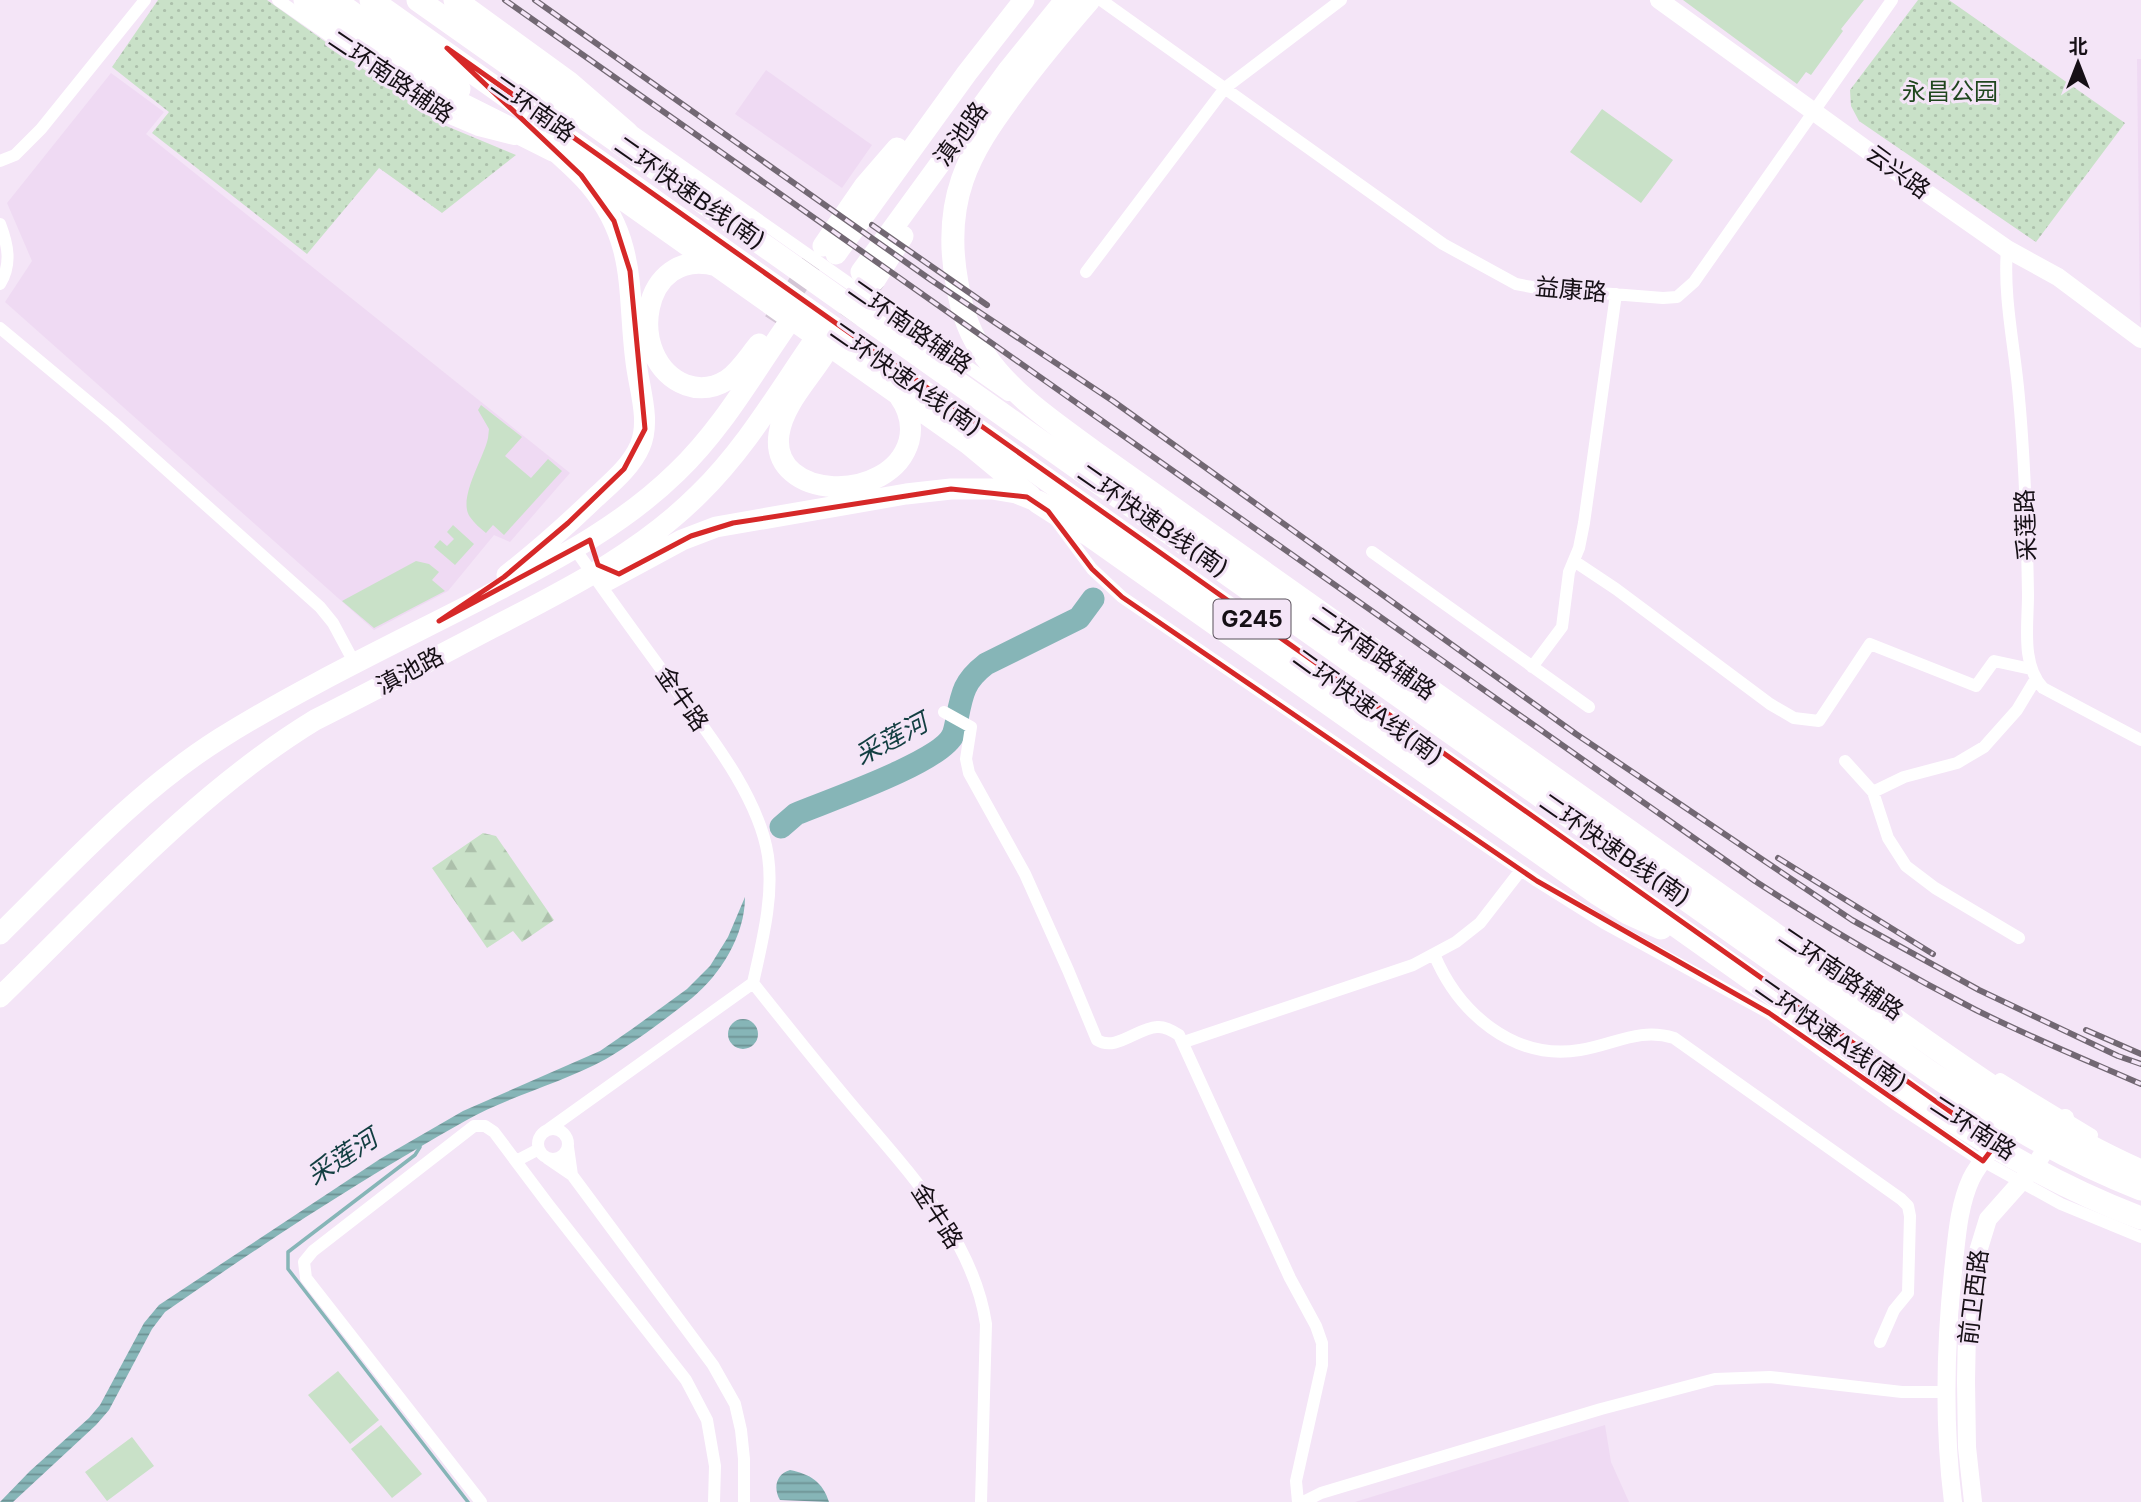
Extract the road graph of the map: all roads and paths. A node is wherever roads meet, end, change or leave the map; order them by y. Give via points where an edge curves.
1 (145, 0) edge
2 (278, 0) edge
3 (305, 0) edge
4 (334, 0) edge
5 (371, 0) edge
6 (379, 0) edge
7 (412, 0) edge
8 (418, 0) edge
9 (448, 0) edge
10 (455, 0) edge
11 (1024, 0) edge
12 (1065, 0) edge
13 (1089, 0) edge
14 (1101, 0) edge
15 (1341, 0) edge
16 (1659, 0) edge
17 (1892, 0) edge
18 (447, 48) junction
19 (432, 80) junction
20 (1225, 88) junction
21 (1813, 110) junction
22 (553, 150) junction
23 (0, 161) edge
24 (687, 191) junction
25 (0, 225) edge
26 (2007, 248) junction
27 (829, 250) tunnel mouth
28 (717, 267) junction
29 (1086, 272) dead end
30 (868, 276) tunnel mouth
31 (0, 284) edge
32 (1616, 294) junction
33 (0, 328) edge
34 (2141, 339) edge
35 (898, 394) junction
36 (1038, 502) junction
37 (605, 530) junction
38 (575, 549) junction
39 (1154, 549) junction
40 (1373, 552) dead end
41 (1574, 561) junction
42 (598, 576) junction
43 (439, 621) junction
44 (355, 664) junction
45 (1532, 667) junction
46 (2033, 675) junction
47 (1589, 707) dead end
48 (944, 712) dead end
49 (2141, 740) edge
50 (1519, 753) junction
51 (1845, 761) dead end
52 (1872, 792) junction
53 (1555, 807) junction
54 (1620, 845) junction
55 (1521, 870) junction
56 (1734, 906) junction
57 (1705, 914) junction
58 (0, 934) edge
59 (2019, 937) dead end
60 (1434, 954) junction
61 (1720, 957) junction
62 (753, 983) junction
63 (0, 997) edge
64 (1184, 1042) junction
65 (580, 1107) junction
66 (550, 1129) junction
67 (2052, 1139) junction
68 (568, 1144) junction
69 (1995, 1144) junction
70 (541, 1152) junction
71 (516, 1161) junction
72 (2141, 1170) edge
73 (572, 1175) junction
74 (2021, 1183) junction
75 (2141, 1191) edge
76 (2141, 1215) edge
77 (2141, 1237) edge
78 (1880, 1342) dead end
79 (1946, 1392) junction
80 (481, 1502) edge
81 (714, 1502) edge
82 (744, 1502) edge
83 (981, 1502) edge
84 (1298, 1502) edge
85 (1303, 1502) edge
86 (1953, 1502) edge
87 (1973, 1502) edge

1 - 23 street via 41,129 15,155
2 - 22 street, 二环南路辅路 via 445,116
3 - 19 highway
4 - 19 highway
5 - 61 highway, 二环快速A线(南)
6 - 18 main road, 二环南路 / G245
7 - 69 main road, 二环南路 / G245 via 1936,1081
8 - 24 highway, 二环快速B线(南)
9 - 67 street, 二环南路辅路 via 1453,709 2001,1080
10 - 24 highway via 598,107
11 - 27 main road, 滇池路 via 967,73 875,174
12 - 30 main road, 滇池路 via 993,91
13 - 50 highway via 990,124 963,175 954,209 953,259 962,304 980,348 1010,384 1070,434
14 - 20 street, 益康路
15 - 20 street
16 - 21 main road, 云兴路
17 - 21 street, 益康路
18 - 22 main road
18 - 39 main road, 二环南路 / G245
19 - 22 highway
20 - 29 street
20 - 32 street, 益康路 via 1443,244 1516,284
21 - 26 main road, 云兴路
21 - 32 street, 益康路 via 1686,292 1677,298
22 - 28 main road
22 - 43 main road via 596,193 614,221 625,251 643,438 624,469 568,523 504,577
24 - 53 highway, 二环快速B线(南)
25 - 31 street via 9,259
26 - 34 main road, 云兴路 via 2057,277
26 - 46 street, 采莲路 via 2005,272 2022,424 2028,649
28 - 35 main road
28 - 37 main road, 滇池路 via 692,263 678,268 653,295 648,335 666,372 690,387 717,385 736,372 779,325 703,445 664,485
32 - 41 street via 1584,523
33 - 44 street via 320,607
35 - 36 main road
35 - 42 main road via 910,418 910,434 902,457 890,470 867,484 847,487 802,478 782,456 779,434 817,350 713,481
36 - 39 main road
36 - 42 main road via 1004,491 951,489 733,523 691,536 624,572
36 - 55 street via 1092,569 1122,597
36 - 61 highway via 1614,905
37 - 38 main road, 滇池路
37 - 42 main road via 594,549
38 - 42 street, 金牛路
38 - 43 main road, 滇池路
39 - 69 main road, 二环南路 / G245
40 - 45 street
41 - 45 street via 1562,627
41 - 46 street via 1794,718 1819,721 1870,644 1976,686 1994,660
42 - 62 street, 金牛路 via 755,810 770,877
42 - 63 main road, 滇池路 via 315,720 263,755 154,848
43 - 44 main road, 滇池路
44 - 58 main road, 滇池路 via 240,727 173,771 105,830
45 - 47 street
46 - 49 street via 2043,688
46 - 52 street via 2017,710 1984,747 1957,763 1904,777
48 - 64 street via 971,727 966,760 969,773 1025,874 1097,1040 1113,1043 1157,1027 1169,1029
50 - 54 highway
50 - 56 highway
51 - 52 street
52 - 59 street via 1888,838 1906,866
53 - 54 highway
53 - 57 highway, 二环快速B线(南)
54 - 56 highway via 1677,870
54 - 57 highway
55 - 60 street via 1480,923
55 - 69 street via 1614,929 1769,1013 1895,1104
56 - 67 highway via 2036,1115
57 - 75 highway, 二环快速B线(南) via 1992,1115 2054,1151
60 - 64 street
60 - 78 street via 1457,998 1489,1029 1506,1038 1564,1052 1646,1033 1674,1038 1901,1199 1910,1216 1908,1293 1894,1310
61 - 76 highway, 二环快速A线(南) via 1978,1137 2062,1184
62 - 65 street
62 - 83 street, 金牛路 via 907,1171 944,1222 970,1269 986,1324
64 - 84 street via 1322,1343 1322,1365 1296,1481
65 - 66 street
65 - 68 street
66 - 68 street via 563,1132
66 - 70 street via 539,1138
67 - 69 main road, 二环南路 / G245
67 - 69 main road via 2030,1124 2015,1124
67 - 72 highway
67 - 74 main road, 前卫西路
67 - 75 main road, 二环南路 / G245
67 - 76 main road, 二环南路 / G245 via 2093,1194
68 - 70 street via 558,1158
68 - 73 street
69 - 74 street
69 - 79 main road, 前卫西路 via 1971,1179 1962,1203 1949,1311
70 - 71 street
70 - 73 street
71 - 80 street via 494,1132 474,1126 304,1262 306,1279
71 - 81 street via 690,1387 707,1420 715,1466
73 - 82 street via 713,1365 735,1404 744,1459
74 - 77 street
74 - 87 main road, 前卫西路 via 1988,1219 1972,1271 1966,1392
79 - 85 street via 1902,1392 1770,1377 1715,1379 1434,1457
79 - 86 main road, 前卫西路

